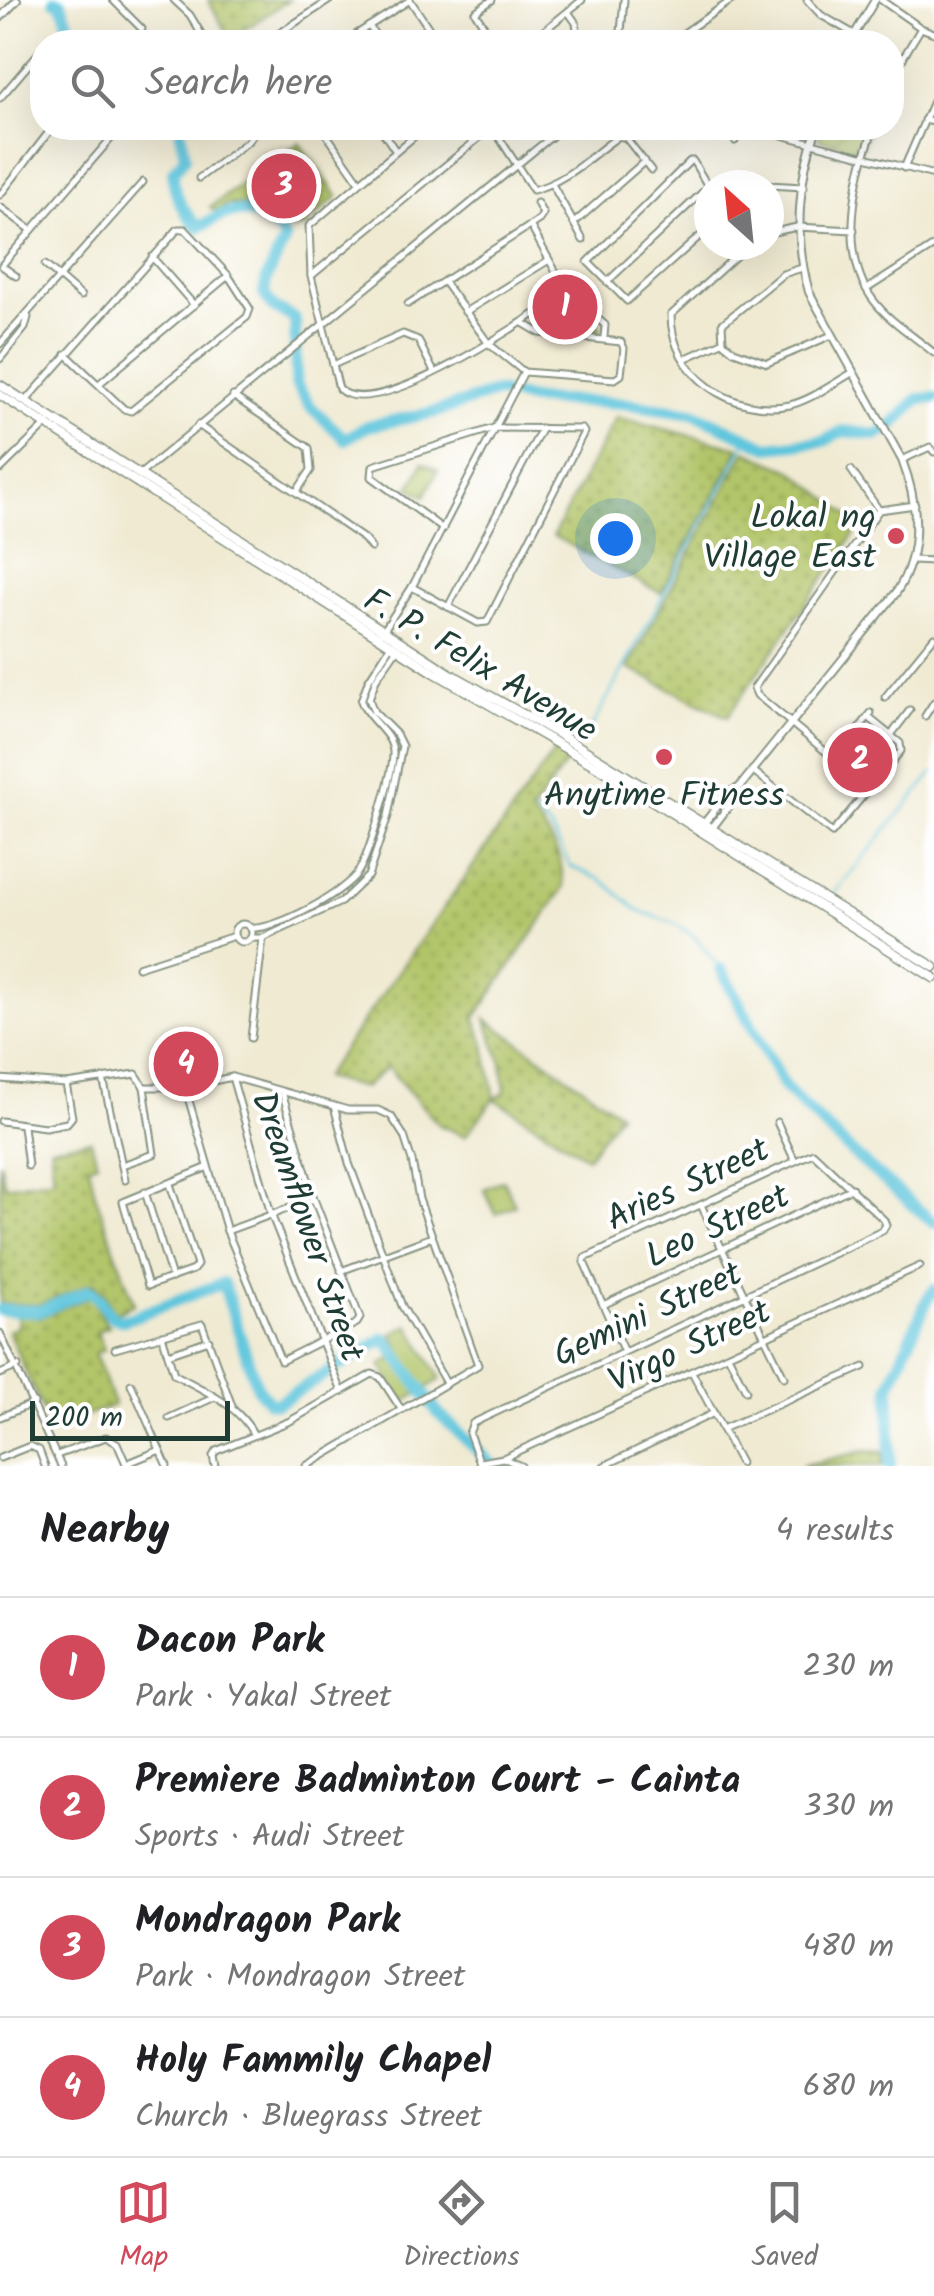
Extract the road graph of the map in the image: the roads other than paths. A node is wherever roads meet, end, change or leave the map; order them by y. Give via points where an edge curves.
1 (17, 0) edge
2 (112, 0) edge
3 (174, 0) edge
4 (330, 0) edge
5 (410, 0) edge
6 (492, 0) edge
7 (582, 0) edge
8 (624, 0) edge
9 (732, 0) edge
10 (807, 0) edge
11 (878, 0) edge
12 (568, 12) junction
13 (0, 18) edge
14 (368, 26) junction
15 (142, 28) dead end
16 (921, 28) junction
17 (199, 30) edge
18 (284, 30) edge
19 (362, 30) edge
20 (371, 30) edge
21 (430, 30) edge
22 (486, 30) edge
23 (545, 30) edge
24 (577, 30) edge
25 (621, 30) edge
26 (688, 30) edge
27 (847, 30) edge
28 (857, 30) edge
29 (934, 33) edge
30 (30, 61) edge
31 (904, 61) edge
32 (0, 98) edge
33 (934, 100) edge
34 (924, 120) junction
35 (934, 122) edge
36 (43, 140) edge
37 (109, 140) edge
38 (249, 140) edge
39 (330, 140) edge
40 (388, 140) edge
41 (408, 140) edge
42 (477, 140) edge
43 (500, 140) edge
44 (548, 140) edge
45 (614, 140) edge
46 (628, 140) edge
47 (800, 140) edge
48 (812, 140) edge
49 (869, 140) edge
50 (811, 143) junction
51 (395, 150) junction
52 (863, 156) junction
53 (645, 161) junction
54 (517, 166) junction
55 (904, 168) junction
56 (651, 170) dead end
57 (698, 170) edge
58 (934, 175) edge
59 (199, 178) dead end
60 (359, 181) junction
61 (144, 182) dead end
62 (552, 184) junction
63 (784, 185) edge
64 (804, 186) junction
65 (0, 195) edge
66 (694, 201) edge
67 (537, 202) dead end
68 (0, 207) edge
69 (574, 223) junction
70 (531, 226) junction
71 (797, 228) junction
72 (30, 229) junction
73 (784, 230) edge
74 (854, 230) junction
75 (583, 240) dead end
76 (694, 242) edge
77 (934, 246) edge
78 (152, 257) junction
79 (549, 260) junction
80 (731, 260) edge
81 (1, 265) edge
82 (46, 265) dead end
83 (802, 268) junction
84 (228, 275) junction
85 (16, 276) dead end
86 (312, 276) junction
87 (61, 278) junction
88 (444, 282) junction
89 (607, 282) junction
90 (867, 288) junction
91 (568, 292) junction
92 (82, 296) dead end
93 (408, 304) dead end
94 (194, 305) junction
95 (465, 312) junction
96 (28, 317) junction
97 (322, 323) junction
98 (523, 323) junction
99 (832, 335) junction
100 (604, 337) junction
101 (723, 342) junction
102 (0, 344) edge
103 (489, 344) junction
104 (934, 353) edge
105 (66, 354) junction
106 (0, 359) edge
107 (684, 359) junction
108 (333, 364) junction
109 (434, 372) junction
110 (524, 372) junction
111 (852, 373) junction
112 (100, 383) junction
113 (2, 394) edge
114 (233, 396) junction
115 (24, 405) junction
116 (50, 421) junction
117 (198, 425) junction
118 (542, 427) junction
119 (494, 428) junction
120 (934, 452) edge
121 (902, 460) junction
122 (0, 470) edge
123 (851, 470) dead end
124 (137, 478) junction
125 (297, 491) junction
126 (916, 505) junction
127 (879, 510) junction
128 (442, 529) junction
129 (371, 548) dead end
130 (912, 560) junction
131 (934, 560) edge
132 (412, 587) junction
133 (448, 607) junction
134 (382, 633) junction
135 (934, 637) edge
136 (397, 643) junction
137 (884, 696) dead end
138 (934, 702) edge
139 (910, 710) dead end
140 (925, 716) dead end
141 (790, 723) junction
142 (891, 735) junction
143 (752, 770) junction
144 (378, 812) junction
145 (388, 816) junction
146 (705, 830) junction
147 (344, 887) junction
148 (352, 894) junction
149 (250, 928) junction
150 (234, 936) junction
151 (250, 938) junction
152 (263, 938) junction
153 (934, 967) edge
154 (138, 968) dead end
155 (934, 978) edge
156 (251, 1038) dead end
157 (232, 1077) junction
158 (0, 1078) edge
159 (103, 1078) junction
160 (66, 1084) junction
161 (144, 1087) junction
162 (185, 1087) junction
163 (282, 1091) junction
164 (334, 1106) junction
165 (1, 1121) edge
166 (777, 1122) dead end
167 (23, 1126) junction
168 (795, 1160) junction
169 (121, 1165) junction
170 (28, 1166) dead end
171 (206, 1168) junction
172 (125, 1180) dead end
173 (170, 1184) junction
174 (852, 1188) junction
175 (145, 1192) junction
176 (314, 1199) junction
177 (702, 1205) junction
178 (271, 1214) junction
179 (227, 1231) junction
180 (433, 1237) junction
181 (723, 1250) junction
182 (384, 1254) junction
183 (920, 1266) dead end
184 (341, 1271) junction
185 (172, 1278) junction
186 (745, 1295) junction
187 (603, 1306) junction
188 (2, 1334) edge
189 (162, 1334) junction
190 (766, 1338) junction
191 (210, 1340) junction
192 (321, 1341) junction
193 (115, 1349) dead end
194 (624, 1352) junction
195 (168, 1354) junction
196 (728, 1355) junction
197 (18, 1366) junction
198 (864, 1367) dead end
199 (692, 1372) junction
200 (0, 1374) edge
201 (784, 1377) dead end
202 (446, 1383) junction
203 (130, 1384) dead end
204 (746, 1391) dead end
205 (342, 1392) junction
206 (215, 1398) junction
207 (34, 1403) junction
208 (232, 1406) junction
209 (401, 1409) junction
210 (714, 1413) junction
211 (0, 1417) edge
212 (169, 1418) dead end
213 (722, 1429) junction
214 (254, 1436) junction
215 (160, 1450) junction
216 (57, 1455) junction
217 (0, 1458) edge
218 (503, 1458) junction
219 (483, 1462) edge
220 (740, 1463) dead end
221 (127, 1465) edge
222 (45, 1466) edge
223 (62, 1466) edge
224 (167, 1466) edge
225 (214, 1466) edge
226 (306, 1466) edge
227 (521, 1466) edge
228 (604, 1466) edge

1 - 13 street
2 - 15 street
3 - 17 street
4 - 18 street
5 - 14 street
5 - 21 street
6 - 22 street via 475,12
7 - 12 street
8 - 25 street
9 - 26 street
10 - 27 street
11 - 16 street
11 - 28 street
12 - 23 street
12 - 24 street
14 - 19 street
14 - 20 street
16 - 29 street
16 - 31 street
30 - 32 street
33 - 34 street
34 - 35 street
34 - 55 street
36 - 65 street
37 - 72 street
38 - 59 street
39 - 60 street
40 - 51 street
41 - 51 street
42 - 86 street
43 - 54 street
44 - 54 street
45 - 62 street
46 - 53 street
47 - 50 street
48 - 50 street
49 - 52 street
50 - 52 street
50 - 64 street
51 - 60 street
52 - 55 street
52 - 74 street
53 - 56 street
53 - 69 street
54 - 62 street via 531,190
54 - 97 street
55 - 58 street
57 - 89 street via 690,161 588,260
60 - 86 street via 310,226
61 - 87 street
62 - 69 street
63 - 64 street
64 - 71 street
66 - 89 street
67 - 70 street via 542,216
68 - 72 street
69 - 75 street
70 - 79 street
70 - 88 street
71 - 73 street
71 - 74 street
71 - 83 street
72 - 81 street
74 - 90 street via 857,268
76 - 89 street via 630,300
77 - 90 street
78 - 84 street via 181,228
78 - 94 street
78 - 105 street
79 - 91 street
79 - 95 street
80 - 107 street via 674,310 672,326
81 - 85 street
82 - 87 street
83 - 99 street
83 - 101 street via 783,274 722,324
84 - 94 street
84 - 112 street via 250,312 128,411
86 - 97 street
87 - 92 street
87 - 96 street
88 - 93 street
88 - 95 street
90 - 104 street via 875,303
91 - 98 street
91 - 100 street via 600,318
94 - 112 street
95 - 103 street
96 - 102 street
96 - 106 street
97 - 108 street
97 - 114 street
98 - 100 street via 540,333
98 - 103 street
99 - 101 street via 767,363
99 - 111 street
100 - 110 street via 624,344 621,375 615,378
101 - 107 street
103 - 109 street
103 - 110 street
105 - 112 street
105 - 115 street
107 - 111 street via 694,377 722,396 752,405 791,405
108 - 109 street via 338,389 348,396 410,384
108 - 109 street via 403,334 418,340
110 - 119 street
111 - 121 street
113 - 115 main road, F. P. Felix Avenue
114 - 117 street
114 - 125 street via 309,448 311,470
115 - 116 main road, F. P. Felix Avenue
116 - 122 street
116 - 124 main road, F. P. Felix Avenue
117 - 124 street
117 - 125 street
118 - 119 street
118 - 133 street
118 - 133 street via 579,426 584,432 487,622 478,624
119 - 128 street
119 - 128 street via 372,466 372,477
120 - 121 street via 930,447
121 - 126 street
123 - 127 street
124 - 134 main road, F. P. Felix Avenue
125 - 129 street
126 - 127 street
126 - 130 street
127 - 141 street via 754,691
128 - 132 street
130 - 131 street
130 - 141 street via 896,592
132 - 133 street
132 - 134 street
134 - 136 main road, F. P. Felix Avenue
135 - 137 street
136 - 144 street via 360,701 394,748
136 - 145 street via 368,699 402,746
136 - 146 main road, F. P. Felix Avenue via 549,728
138 - 140 street
139 - 142 street
141 - 142 street via 836,756 870,715
141 - 143 street
142 - 143 street via 900,751 832,833
143 - 146 street
144 - 145 street
144 - 147 street via 360,870
145 - 148 street via 368,876
146 - 153 main road, F. P. Felix Avenue
146 - 155 main road, F. P. Felix Avenue
147 - 148 street
147 - 149 street via 267,927
148 - 152 street
149 - 150 street via 237,926
149 - 151 street
150 - 151 street via 240,942
150 - 154 street
151 - 152 street
152 - 156 street
157 - 162 street
157 - 163 street
157 - 178 street, Dreamflower Street
158 - 160 street
159 - 160 street
159 - 161 street via 136,1074
159 - 169 street
160 - 167 street via 70,1122
161 - 162 street
161 - 169 street via 154,1154
162 - 171 street
163 - 164 street
163 - 176 street
164 - 180 street via 391,1116 404,1136
164 - 182 street
165 - 167 street
166 - 168 street
167 - 170 street
168 - 174 street, Aries Street via 816,1154
168 - 177 street, Aries Street
169 - 172 street
171 - 173 street
171 - 179 street
173 - 175 street
173 - 185 street via 197,1262
174 - 181 street, Leo Street
174 - 186 street, Gemini Street via 884,1220 882,1231
175 - 185 street
175 - 185 street via 123,1207 143,1279 151,1285
176 - 178 street
176 - 184 street
177 - 181 street
177 - 187 street, Aries Street via 585,1258
178 - 179 street
178 - 192 street, Dreamflower Street
179 - 192 street via 279,1360
180 - 182 street
180 - 202 street via 478,1365
181 - 186 street
181 - 187 street, Leo Street
182 - 184 street
182 - 202 street via 402,1306
183 - 190 street, Virgo Street
184 - 192 street via 360,1318
186 - 190 street
186 - 194 street, Gemini Street
187 - 194 street
188 - 197 street
189 - 191 street via 199,1324
189 - 193 street
189 - 195 street
190 - 196 street, Virgo Street
190 - 201 street
191 - 195 street
191 - 208 street
192 - 205 street, Dreamflower Street
194 - 219 street, Gemini Street via 473,1422 468,1433
195 - 206 street via 174,1374
196 - 199 street, Virgo Street
196 - 204 street
197 - 200 street
197 - 207 street
198 - 213 street
199 - 210 street
199 - 218 street, Virgo Street
202 - 209 street
203 - 215 street
205 - 209 street via 377,1374
205 - 214 street
206 - 208 street
206 - 212 street
207 - 211 street
207 - 216 street
208 - 214 street
209 - 226 street
210 - 213 street
210 - 228 street
213 - 220 street
214 - 225 street via 216,1451
215 - 221 street
215 - 224 street
216 - 221 street via 106,1437 117,1443
216 - 223 street
217 - 222 street via 30,1446
218 - 219 street, Virgo Street
218 - 227 street

